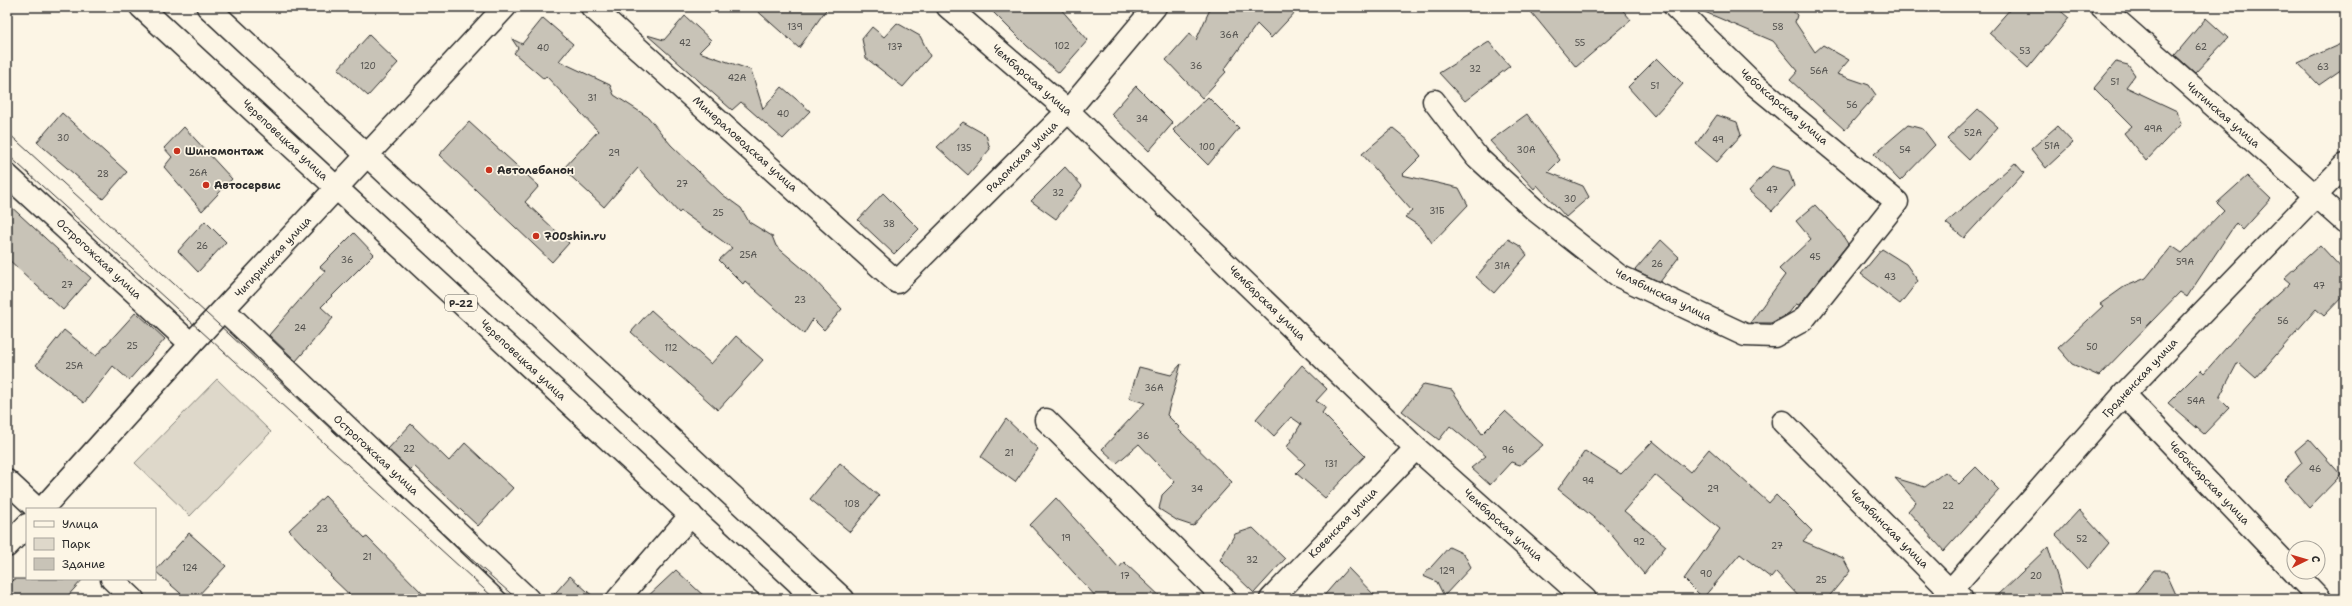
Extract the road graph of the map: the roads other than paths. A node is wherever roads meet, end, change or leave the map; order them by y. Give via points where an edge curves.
1 (141, 7) edge
2 (208, 7) edge
3 (505, 7) edge
4 (592, 7) edge
5 (948, 7) edge
6 (1155, 7) edge
7 (1674, 7) edge
8 (2102, 7) edge
9 (1434, 100) dead end
10 (1068, 111) junction
11 (368, 154) junction
12 (2345, 165) edge
13 (7, 175) edge
14 (336, 188) junction
15 (2316, 195) junction
16 (1897, 202) joint
17 (2345, 222) edge
18 (897, 282) joint
19 (224, 310) junction
20 (191, 344) junction
21 (2124, 394) junction
22 (1046, 420) dead end
23 (1783, 422) dead end
24 (1416, 448) junction
25 (7, 481) edge
26 (36, 508) edge
27 (43, 508) edge
28 (691, 516) junction
29 (26, 526) edge
30 (7, 546) edge
31 (2286, 564) edge
32 (113, 580) edge
33 (2302, 580) edge
34 (1952, 596) edge
35 (133, 599) edge
36 (528, 599) edge
37 (618, 599) edge
38 (781, 599) edge
39 (843, 599) edge
40 (1225, 599) edge
41 (1271, 599) edge
42 (1585, 599) edge
43 (2320, 599) edge

1 - 14 main road, Череповецкая улица / Р-22
2 - 11 main road
3 - 11 main road, Чигиринская улица
4 - 18 main road, Минераловодская улица
5 - 10 main road, Чембарская улица
6 - 10 main road, Радомская улица
7 - 16 main road, Чебоксарская улица via 1754,84
8 - 15 main road, Читинская улица
9 - 16 main road, Челябинская улица via 1477,157 1535,210 1619,276 1745,335 1774,336 1803,320
10 - 18 main road, Радомская улица
10 - 24 main road, Чембарская улица
11 - 14 main road, Чигиринская улица
11 - 39 main road
12 - 15 main road, Гродненская улица
13 - 20 main road, Острогожская улица
14 - 19 main road, Чигиринская улица
14 - 28 main road, Череповецкая улица / Р-22
15 - 17 main road, Читинская улица
15 - 21 main road, Гродненская улица
19 - 20 main road, Чигиринская улица
19 - 36 main road, Острогожская улица
20 - 27 main road, Чигиринская улица
21 - 31 main road, Чебоксарская улица
21 - 34 main road, Гродненская улица
22 - 40 main road
23 - 34 main road, Челябинская улица
24 - 41 main road, Ковенская улица
24 - 42 main road, Чембарская улица
25 - 26 main road
28 - 37 main road
28 - 38 main road, Череповецкая улица / Р-22
29 - 30 main road
32 - 35 main road
33 - 43 main road, Чебоксарская улица

